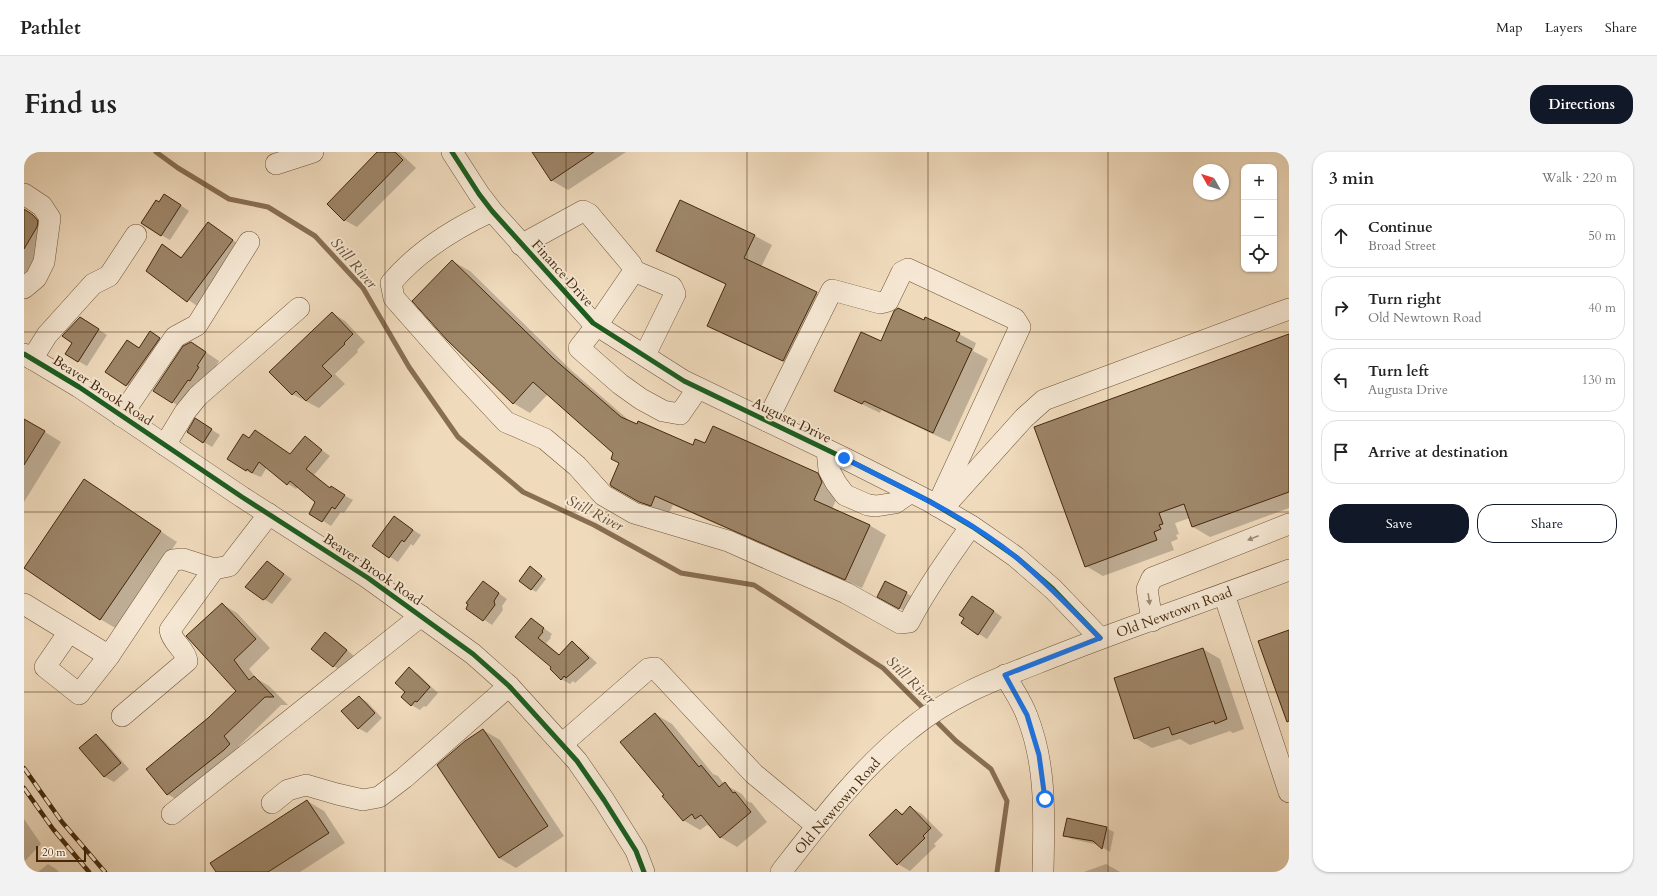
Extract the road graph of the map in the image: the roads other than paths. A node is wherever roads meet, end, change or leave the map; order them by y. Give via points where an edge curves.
1 (313, 152) edge
2 (452, 152) edge
3 (276, 164) dead end
4 (24, 194) edge
5 (492, 211) junction
6 (136, 235) dead end
7 (249, 242) dead end
8 (521, 245) junction
9 (634, 271) junction
10 (24, 288) edge
11 (299, 308) dead end
12 (1289, 308) edge
13 (597, 326) junction
14 (645, 355) junction
15 (28, 356) edge
16 (691, 385) junction
17 (121, 416) junction
18 (767, 421) junction
19 (165, 445) junction
20 (827, 450) junction
21 (911, 492) junction
22 (940, 507) junction
23 (269, 514) junction
24 (1289, 524) edge
25 (971, 526) junction
26 (214, 569) junction
27 (1289, 570) edge
28 (1224, 594) junction
29 (24, 604) edge
30 (420, 616) junction
31 (1152, 621) junction
32 (69, 632) junction
33 (1100, 638) junction
34 (109, 656) junction
35 (1005, 675) junction
36 (510, 686) junction
37 (122, 716) dead end
38 (562, 744) junction
39 (1289, 792) edge
40 (272, 803) dead end
41 (172, 814) dead end
42 (817, 826) junction
43 (644, 872) edge
44 (781, 872) edge
45 (1043, 872) edge

1 - 3 street
2 - 5 street, Finance Drive
4 - 10 street via 42,206 50,218 44,262 36,278
5 - 8 street, Finance Drive
5 - 25 street via 450,232 400,273 391,283 394,298 506,422 545,439 577,466 603,496 634,513 728,541 846,593 900,623 910,622 919,602
6 - 15 street via 109,276 93,284
7 - 17 street via 197,325 175,337
8 - 9 street via 583,211 589,214
8 - 13 street, Finance Drive
9 - 13 street
9 - 14 street via 672,287 675,294
11 - 19 street via 198,396
12 - 22 street via 1044,400
13 - 14 street, Finance Drive
13 - 16 street via 579,348 620,384 641,398 663,411 680,414
14 - 16 street, Finance Drive
15 - 17 street, Beaver Brook Road
16 - 18 street, Augusta Drive
17 - 19 street, Beaver Brook Road
18 - 20 street, Augusta Drive
18 - 22 street via 832,290 880,304 888,301 902,272 908,269 1015,319 1020,327
19 - 23 street, Beaver Brook Road
20 - 21 street, Augusta Drive
20 - 21 street via 829,470 845,495 876,506 895,503
21 - 22 street, Augusta Drive
22 - 25 street, Augusta Drive
23 - 26 street via 229,566
23 - 30 street, Beaver Brook Road via 368,578
24 -> 31 street via 1152,578 1148,589
25 - 33 street, Augusta Drive via 1016,557
26 - 34 street via 183,559 173,560
26 - 37 street via 170,630 171,638 186,654 187,662
27 - 28 street, Old Newtown Road
28 - 31 street, Old Newtown Road
28 - 39 street
29 - 32 street
30 - 36 street, Beaver Brook Road via 473,654
30 - 41 street
31 - 33 street, Old Newtown Road
32 - 34 street
32 - 34 street via 45,667 79,694
33 - 35 street, Old Newtown Road
35 - 42 street, Old Newtown Road via 952,699 909,729 866,768
35 - 45 street via 1027,715 1039,755 1045,799
36 - 38 street, Beaver Brook Road
36 - 40 street via 379,797 363,800 306,785 288,790
38 - 42 street via 648,668 654,668 754,774
38 - 43 street, Beaver Brook Road via 604,800 636,850
42 - 44 street, Old Newtown Road

